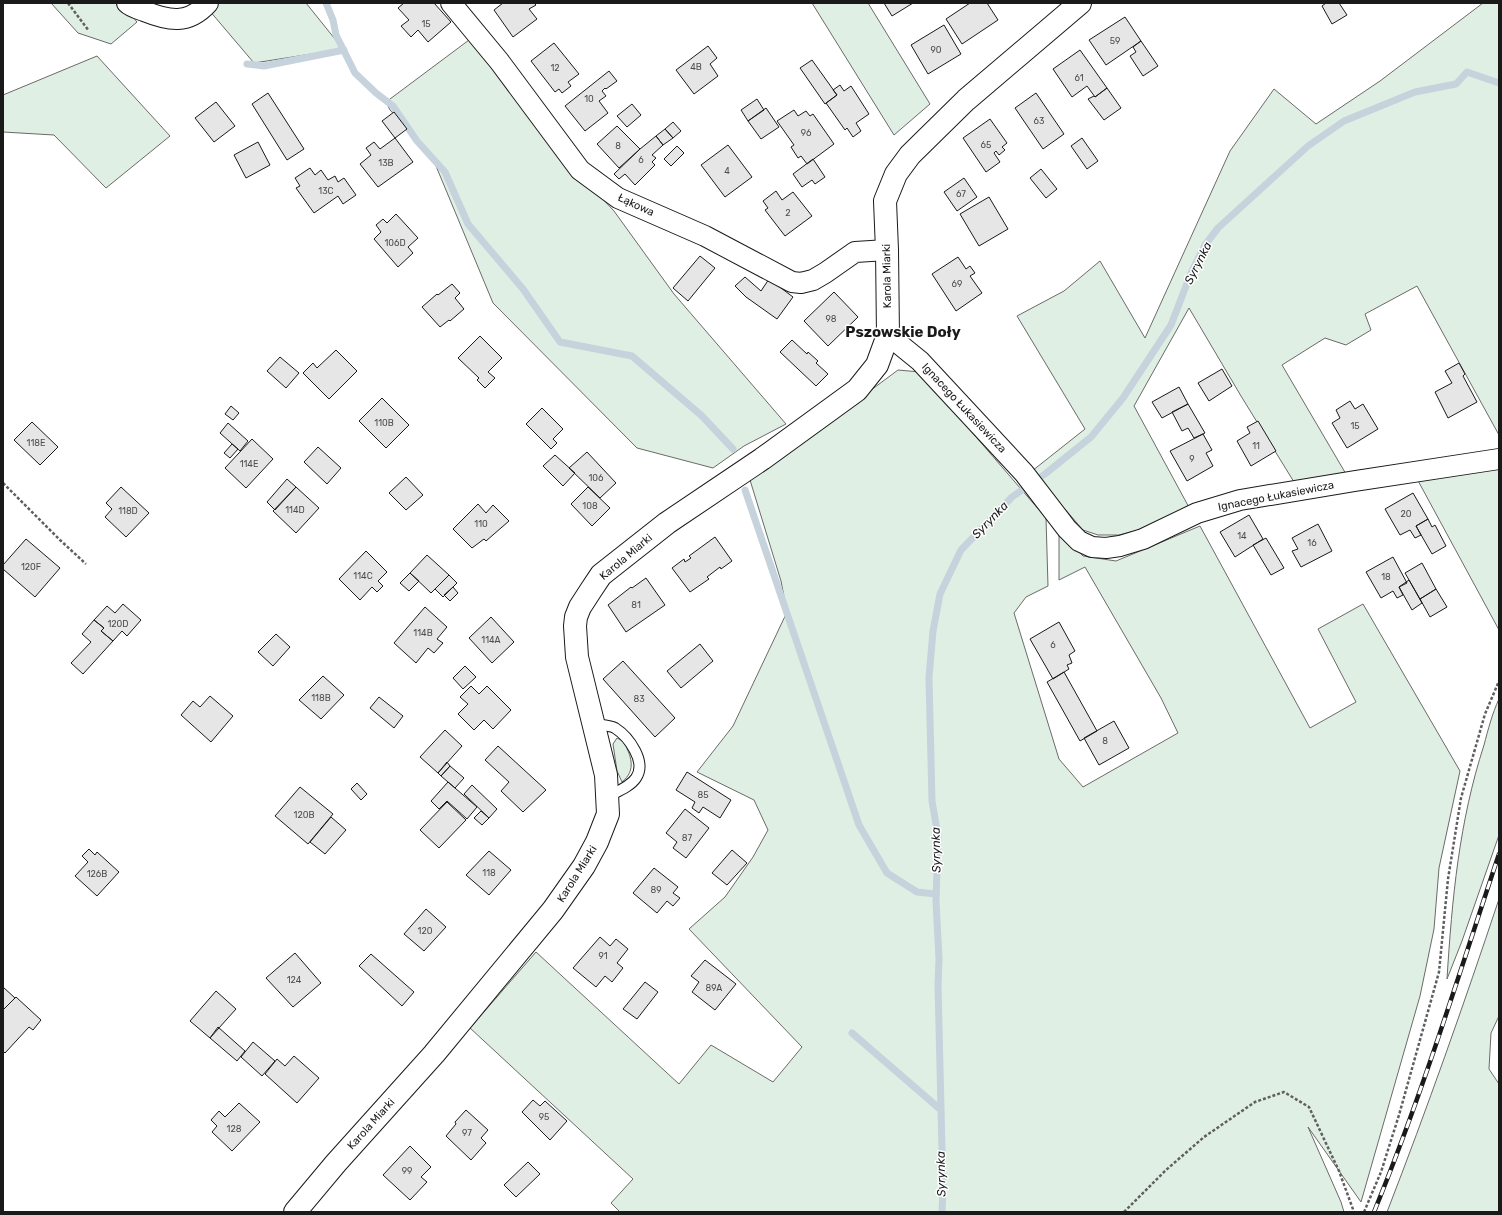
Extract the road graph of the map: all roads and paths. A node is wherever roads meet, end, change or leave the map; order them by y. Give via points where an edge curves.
1 (68, 3) edge
2 (127, 3) edge
3 (208, 3) edge
4 (451, 3) edge
5 (1080, 3) edge
6 (89, 31) dead end
7 (887, 250) junction
8 (888, 335) junction
9 (1499, 459) edge
10 (3, 483) edge
11 (86, 564) dead end
12 (1499, 681) edge
13 (594, 724) junction
14 (607, 797) junction
15 (295, 1212) edge
16 (1124, 1212) edge
17 (1354, 1212) edge
18 (1364, 1212) edge

1 - 6 path
2 - 3 street via 169,20 192,17
4 - 7 street, Łąkowa via 499,61 580,170 618,198 705,236 792,282 813,280 855,252
5 - 7 street, Karola Miarki via 966,100 910,155 896,174 885,201
7 - 8 street, Karola Miarki
8 - 9 street, Ignacego Łukasiewicza via 920,361 1024,473 1079,541 1092,547 1120,546 1143,539 1197,513 1240,500
8 - 13 street, Karola Miarki via 877,365 857,390 762,459 667,523 598,580 580,607 575,626 577,657
10 - 11 path
12 - 18 path via 1486,714 1461,798 1448,880 1439,972 1399,1115 1381,1172
13 - 14 street, Karola Miarki via 606,775
13 - 14 lane via 614,727 627,738 635,748 639,766 636,778 631,783
14 - 15 street, Karola Miarki via 608,814 597,842 584,866 553,910 434,1054
16 - 17 path via 1204,1137 1255,1102 1284,1092 1309,1107 1339,1171

